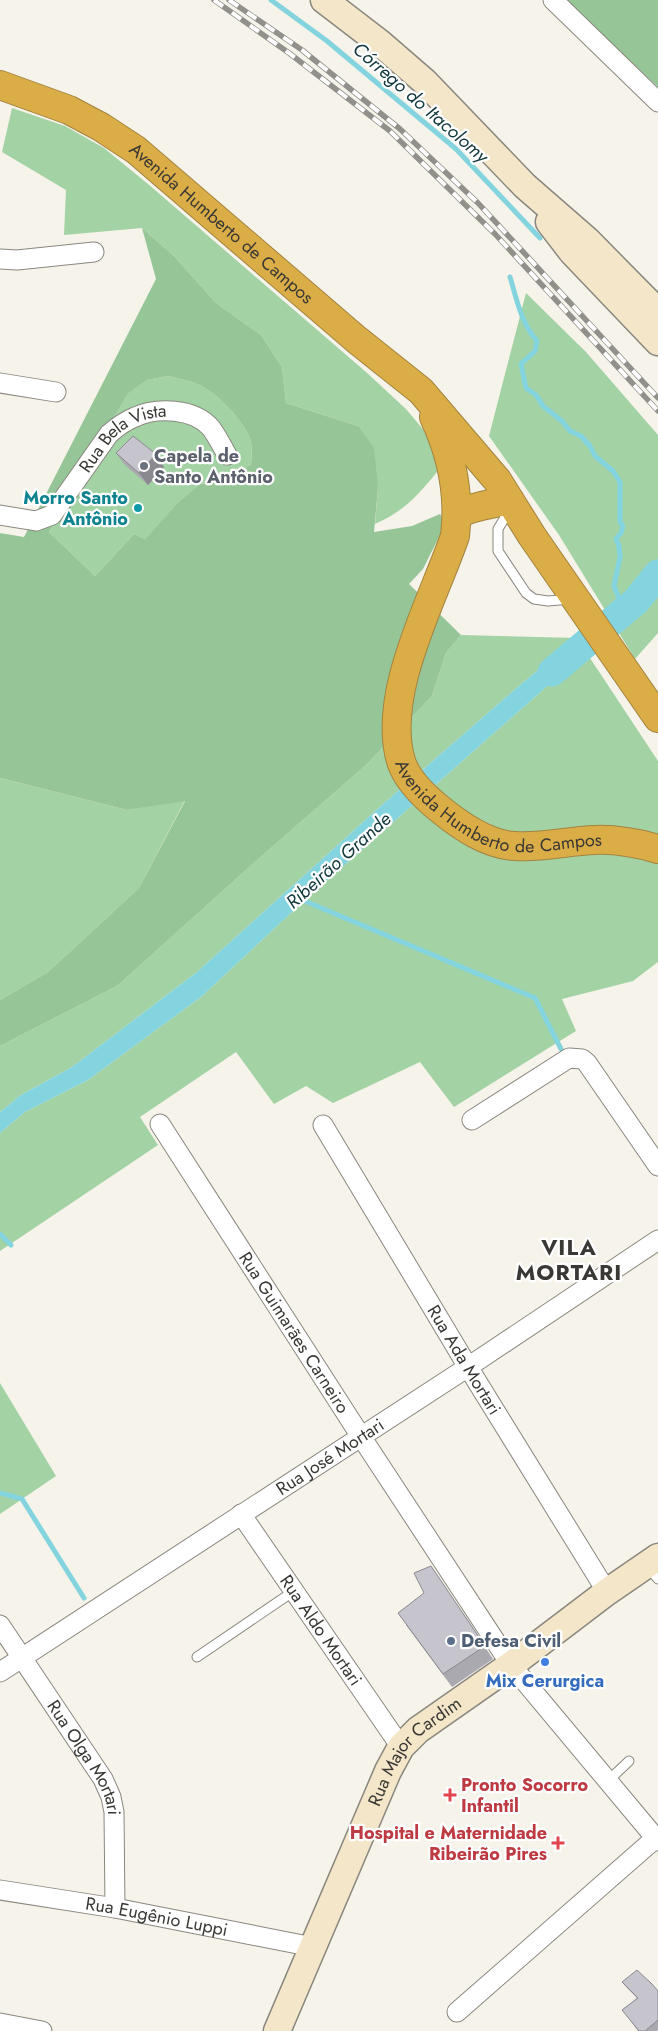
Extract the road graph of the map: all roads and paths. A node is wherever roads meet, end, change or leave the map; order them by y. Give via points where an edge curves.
1 (324, 0) edge
2 (553, 0) edge
3 (1, 86) edge
4 (658, 102) edge
5 (525, 186) junction
6 (94, 252) dead end
7 (0, 259) edge
8 (658, 312) edge
9 (658, 342) edge
10 (0, 383) edge
11 (421, 391) junction
12 (56, 392) dead end
13 (227, 454) dead end
14 (511, 502) junction
15 (458, 514) junction
16 (0, 515) edge
17 (581, 607) junction
18 (658, 718) edge
19 (658, 849) edge
20 (472, 1120) dead end
21 (160, 1124) dead end
22 (323, 1125) dead end
23 (658, 1166) edge
24 (658, 1240) edge
25 (468, 1367) junction
26 (360, 1436) junction
27 (241, 1514) junction
28 (654, 1567) edge
29 (294, 1591) junction
30 (607, 1592) junction
31 (0, 1625) edge
32 (197, 1656) dead end
33 (22, 1657) junction
34 (511, 1665) junction
35 (0, 1672) edge
36 (401, 1747) junction
37 (629, 1761) dead end
38 (608, 1781) junction
39 (657, 1838) edge
40 (0, 1890) edge
41 (115, 1908) junction
42 (313, 1947) junction
43 (457, 2012) dead end
44 (0, 2022) edge
45 (42, 2031) edge
46 (277, 2031) edge

1 - 5 main road via 425,82
2 - 4 street
3 - 11 highway, Avenida Humberto de Campos via 69,110 136,150
5 - 8 main road via 587,240
5 - 9 main road via 572,252
6 - 7 street
10 - 12 street
11 - 14 highway, Avenida Humberto de Campos
11 - 15 highway, Avenida Humberto de Campos via 444,438 456,482
13 - 16 street, Rua Bela Vista via 210,428 195,417 154,411 135,417 109,434 52,515 36,521
14 - 15 highway via 474,506
14 - 17 highway, Avenida Humberto de Campos
14 - 17 lane via 498,529 498,551 526,593 534,599
15 - 19 highway, Avenida Humberto de Campos via 455,536 401,681 396,716 401,762 414,784 462,827 487,839 514,846 596,840 631,842
17 - 18 highway, Avenida Humberto de Campos
20 - 23 street via 569,1058 582,1059
21 - 26 street, Rua Guimarães Carneiro
22 - 25 street, Rua Ada Mortari
24 - 25 street, Rua José Mortari
25 - 26 street, Rua José Mortari
25 - 30 street, Rua Ada Mortari
26 - 27 street, Rua José Mortari
26 - 34 street, Rua Guimarães Carneiro
27 - 29 street, Rua Aldo Mortari
27 - 33 street, Rua José Mortari
28 - 30 main road, Rua Major Cardim
29 - 32 lane
29 - 36 street, Rua Aldo Mortari
30 - 34 main road, Rua Major Cardim
31 - 33 street, Rua Olga Mortari
33 - 35 street, Rua José Mortari
33 - 41 street, Rua Olga Mortari via 103,1779 111,1797
34 - 36 main road, Rua Major Cardim via 418,1730
34 - 38 street, Rua Guimarães Carneiro
36 - 42 main road, Rua Major Cardim
37 - 38 lane
38 - 39 street, Rua Guimarães Carneiro
39 - 43 street
40 - 41 street, Rua Eugênio Luppi
41 - 42 street, Rua Eugênio Luppi
42 - 46 main road, Rua Major Cardim
44 - 45 street

